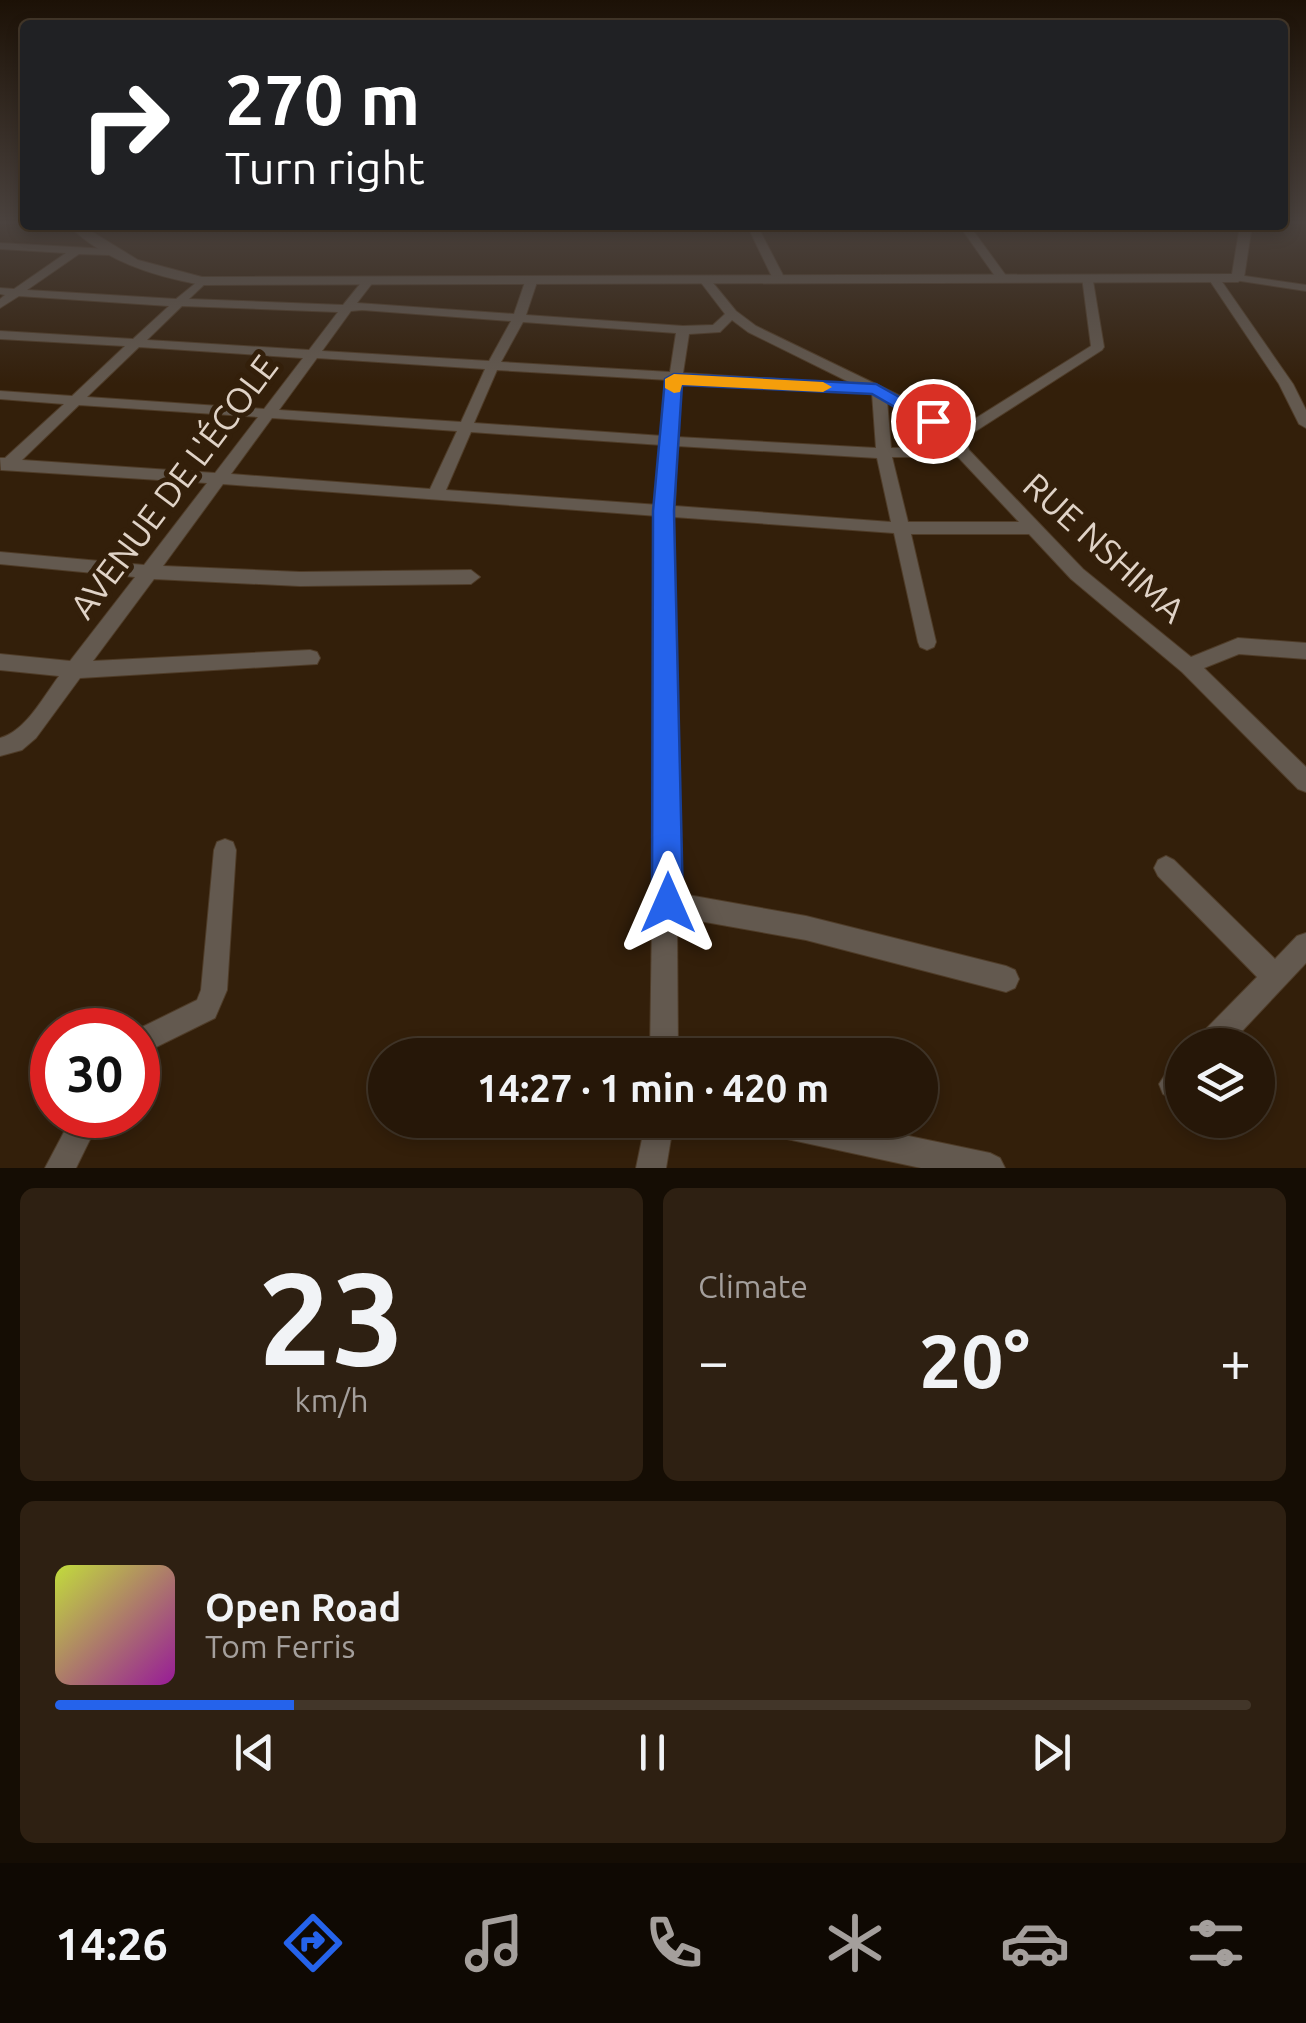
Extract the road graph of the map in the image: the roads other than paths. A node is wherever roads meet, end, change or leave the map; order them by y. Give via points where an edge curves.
1 (40, 276) edge
2 (175, 276) edge
3 (777, 276) edge
4 (1001, 276) joint
5 (1088, 278) junction
6 (1214, 278) junction
7 (1238, 278) joint
8 (532, 279) junction
9 (705, 280) junction
10 (779, 280) junction
11 (202, 281) junction
12 (368, 281) junction
13 (1306, 288) edge
14 (0, 291) edge
15 (16, 292) junction
16 (178, 302) junction
17 (0, 304) edge
18 (344, 309) junction
19 (732, 314) junction
20 (519, 317) junction
21 (682, 330) junction
22 (0, 335) edge
23 (137, 344) junction
24 (309, 355) junction
25 (492, 367) junction
26 (674, 379) junction
27 (1286, 384) junction
28 (1306, 387) edge
29 (878, 390) junction
30 (0, 395) edge
31 (73, 400) junction
32 (267, 414) junction
33 (1306, 424) edge
34 (467, 429) junction
35 (671, 442) junction
36 (959, 444) junction
37 (884, 454) junction
38 (3, 466) edge
39 (222, 479) junction
40 (434, 496) junction
41 (663, 511) junction
42 (900, 528) junction
43 (1032, 528) junction
44 (0, 558) edge
45 (150, 572) junction
46 (470, 577) dead end
47 (927, 642) dead end
48 (1306, 651) edge
49 (310, 658) dead end
50 (0, 662) edge
51 (1189, 666) junction
52 (75, 670) junction
53 (0, 747) edge
54 (1306, 782) edge
55 (225, 850) dead end
56 (1166, 868) dead end
57 (668, 903) junction
58 (1306, 945) edge
59 (1275, 977) junction
60 (1006, 979) dead end
61 (1226, 1028) edge
62 (160, 1032) edge
63 (664, 1038) edge
64 (76, 1138) edge
65 (657, 1138) edge
66 (849, 1138) edge
67 (60, 1168) edge
68 (651, 1168) edge
69 (990, 1168) edge

1 - 15 street
2 - 11 street
3 - 10 street
4 - 5 street
4 - 10 street
5 - 6 street
5 - 36 street via 1098,347
6 - 7 street
6 - 27 street
7 - 13 street
8 - 9 street
8 - 12 street
8 - 20 street
9 - 10 street
9 - 19 street, RUE NSHIMA
11 - 12 street
11 - 16 street
12 - 18 street, AVENUE DE L'ÉCOLE
14 - 15 street
15 - 16 street
15 - 17 street
16 - 18 street
16 - 23 street
18 - 20 street
18 - 24 street, AVENUE DE L'ÉCOLE
19 - 21 street via 716,329
19 - 29 street, RUE NSHIMA
20 - 21 street
20 - 25 street
21 - 26 street
22 - 23 street
23 - 24 street
23 - 31 street
24 - 25 street
24 - 32 street, AVENUE DE L'ÉCOLE
25 - 26 street
25 - 34 street
26 - 29 street
26 - 35 street
27 - 28 street
27 - 33 street
29 - 36 street, RUE NSHIMA
29 - 37 street
30 - 31 street
31 - 32 street
31 - 38 street
32 - 34 street
32 - 39 street, AVENUE DE L'ÉCOLE
34 - 35 street
34 - 40 street
35 - 37 street
35 - 41 street
36 - 37 street
36 - 43 street, RUE NSHIMA
37 - 42 street
38 - 39 street
39 - 40 street
39 - 45 street, AVENUE DE L'ÉCOLE
40 - 41 street
41 - 42 street
41 - 57 street
42 - 43 street
42 - 47 street
43 - 51 street, RUE NSHIMA
44 - 45 street
45 - 46 street via 300,580
45 - 52 street, AVENUE DE L'ÉCOLE
48 - 51 street via 1238,646
49 - 52 street
50 - 52 street
51 - 54 street, RUE NSHIMA
52 - 53 street, AVENUE DE L'ÉCOLE via 29,731
55 - 62 street via 214,990 206,1009
56 - 59 street
57 - 60 street via 806,928
57 - 63 street
58 - 59 street
59 - 61 street
64 - 67 street
65 - 68 street
66 - 69 street

